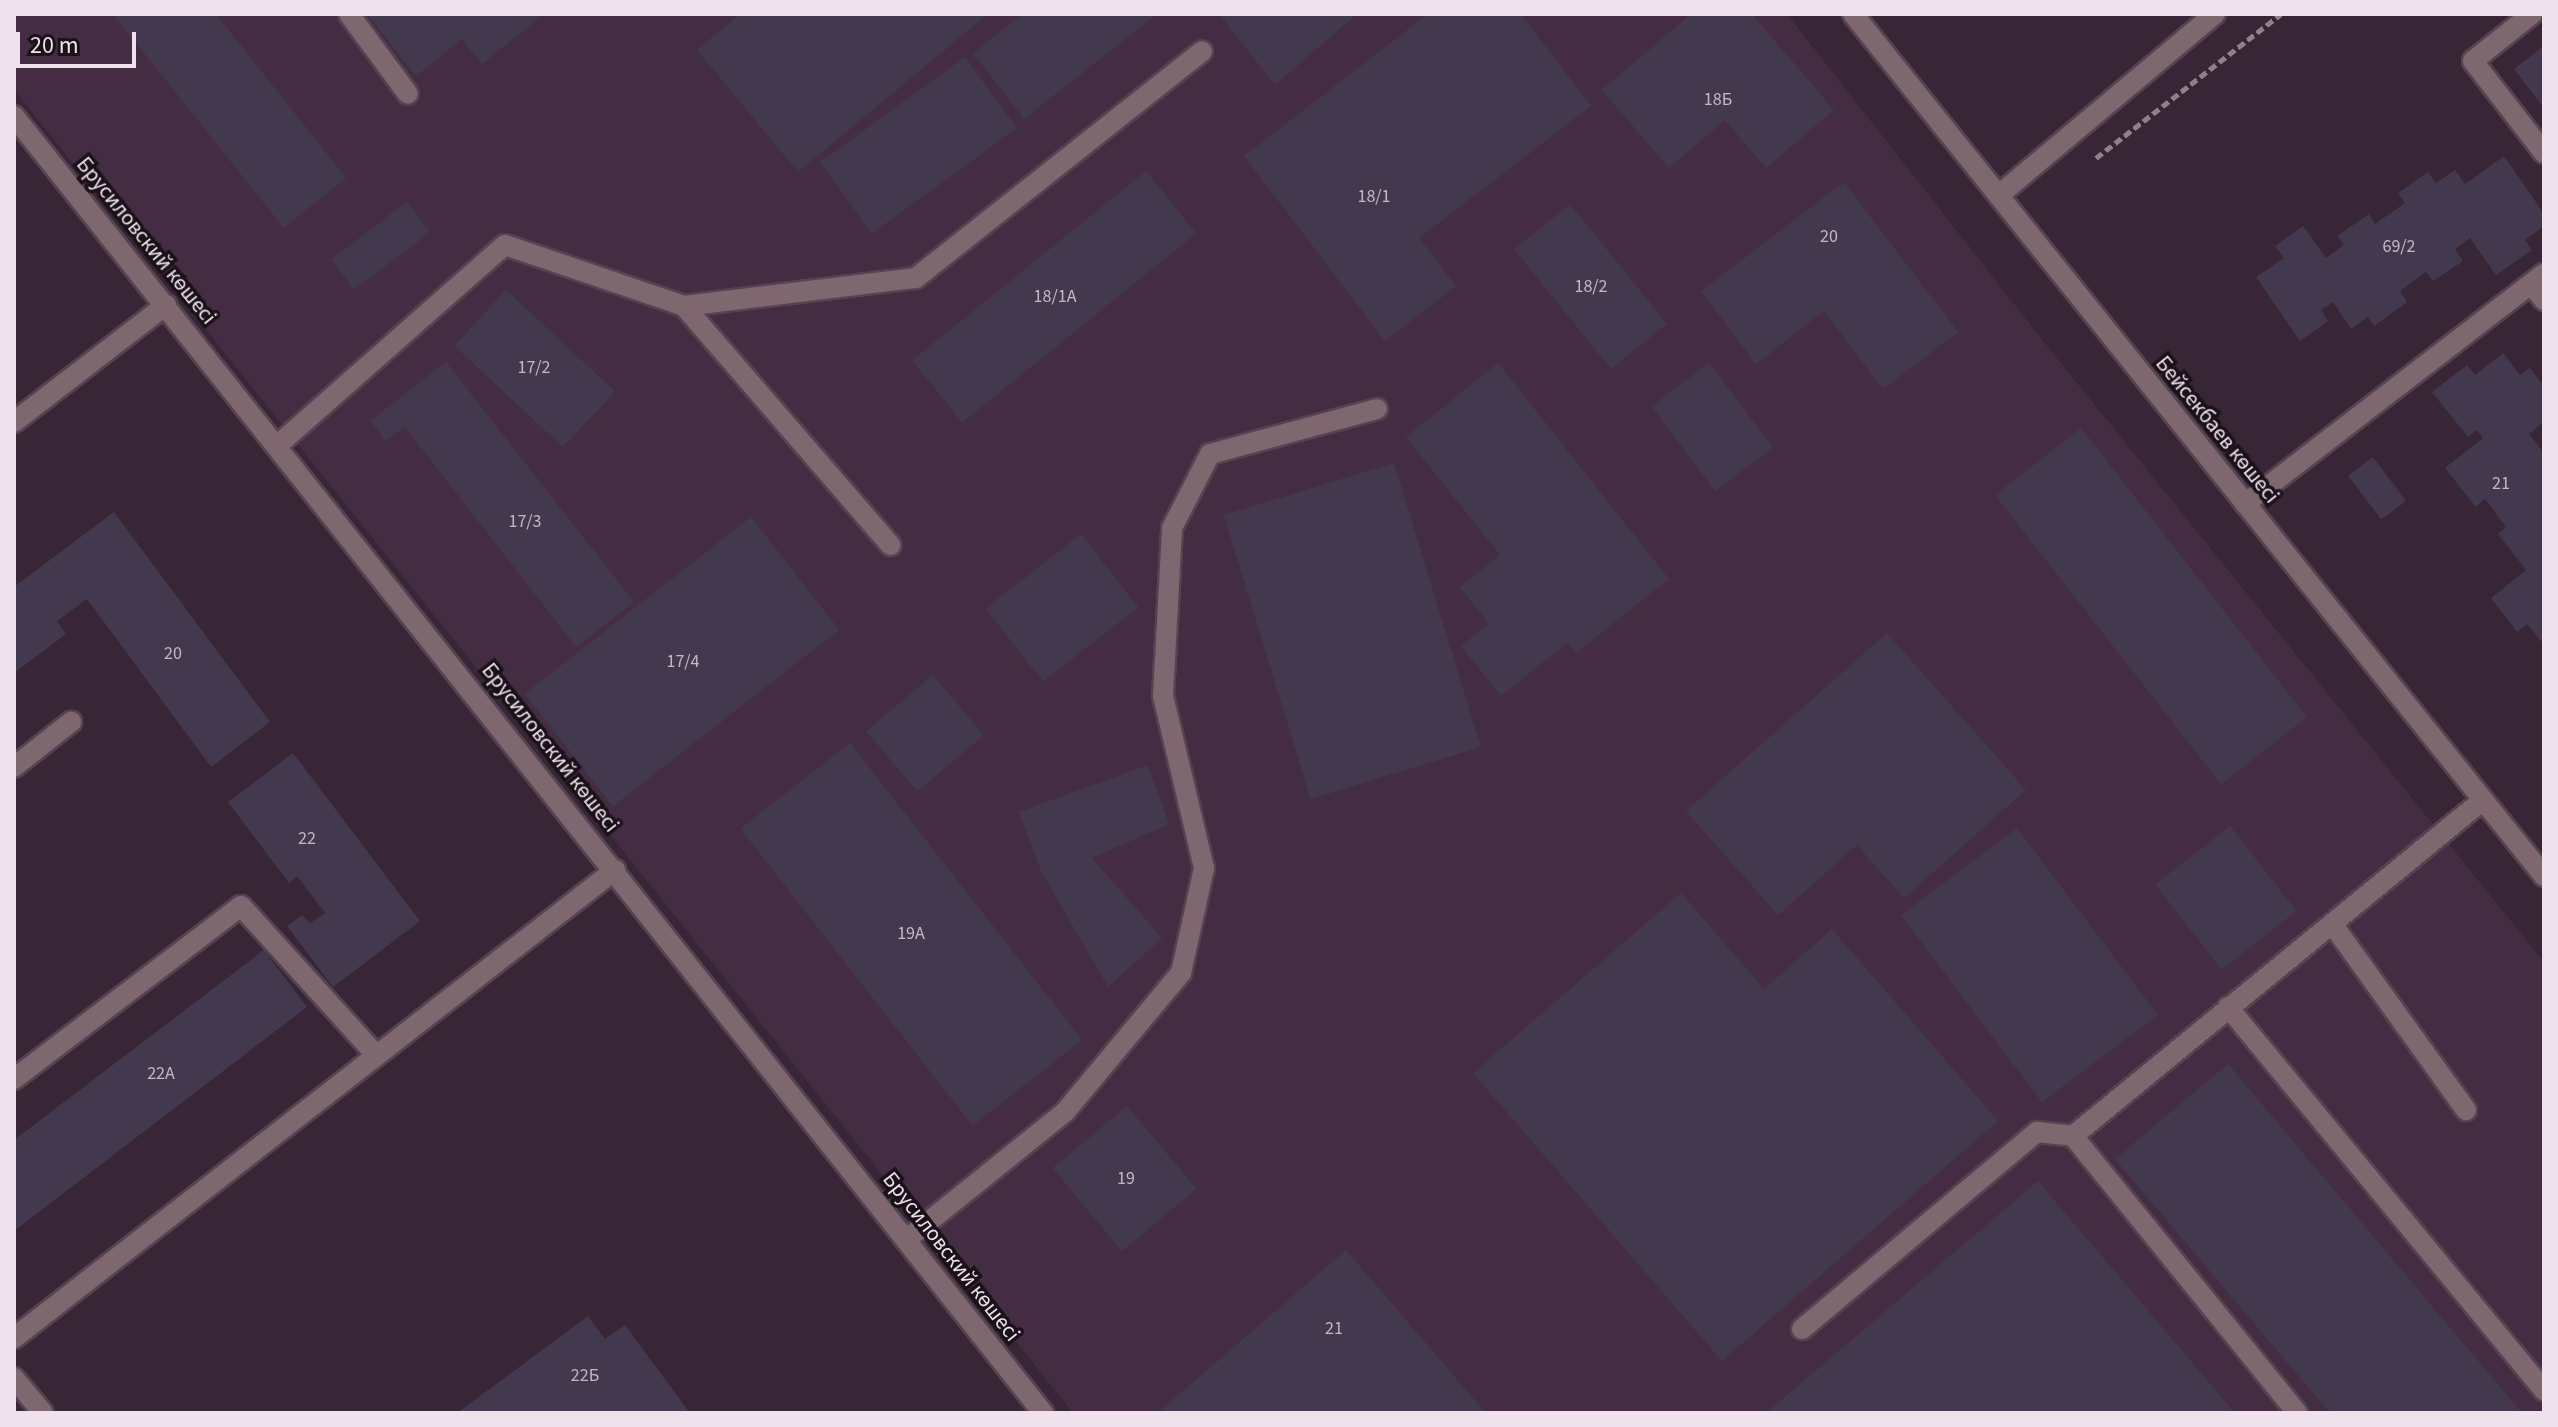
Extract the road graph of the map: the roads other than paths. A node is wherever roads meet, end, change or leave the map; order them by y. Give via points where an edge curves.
1 (349, 14) edge
2 (1853, 14) edge
3 (2215, 14) edge
4 (2532, 14) edge
5 (1202, 51) dead end
6 (408, 94) dead end
7 (14, 116) edge
8 (2544, 153) edge
9 (1999, 195) junction
10 (2540, 286) edge
11 (166, 305) junction
12 (684, 306) junction
13 (1377, 409) dead end
14 (14, 422) edge
15 (279, 444) junction
16 (2245, 504) junction
17 (890, 545) dead end
18 (71, 722) dead end
19 (14, 767) edge
20 (2483, 800) junction
21 (615, 870) junction
22 (2544, 876) edge
23 (2333, 925) junction
24 (2228, 1007) junction
25 (377, 1056) junction
26 (14, 1079) edge
27 (2466, 1110) dead end
28 (2073, 1136) junction
29 (907, 1239) junction
30 (1802, 1329) dead end
31 (14, 1338) edge
32 (14, 1378) edge
33 (2544, 1391) edge
34 (43, 1413) edge
35 (1043, 1413) edge
36 (2297, 1413) edge

1 - 6 street
2 - 9 street, Бейсекбаев көшесі
3 - 9 street
4 - 8 street via 2473,61
5 - 12 street via 916,278
7 - 11 street, Брусиловский көшесі
9 - 16 street, Бейсекбаев көшесі
10 - 16 street
11 - 14 street
11 - 15 street, Брусиловский көшесі
12 - 15 street via 505,245
12 - 17 street
13 - 29 street via 1210,454 1172,528 1163,696 1204,868 1181,973 1065,1112
15 - 21 street, Брусиловский көшесі
16 - 20 street, Бейсекбаев көшесі
18 - 19 street
20 - 22 street, Бейсекбаев көшесі
20 - 23 street
21 - 25 street
21 - 29 street, Брусиловский көшесі
23 - 24 street
23 - 27 street
24 - 28 street
24 - 33 street
25 - 26 street via 241,906
25 - 31 street
28 - 30 street via 2037,1132
28 - 36 street
29 - 35 street, Брусиловский көшесі
32 - 34 street

